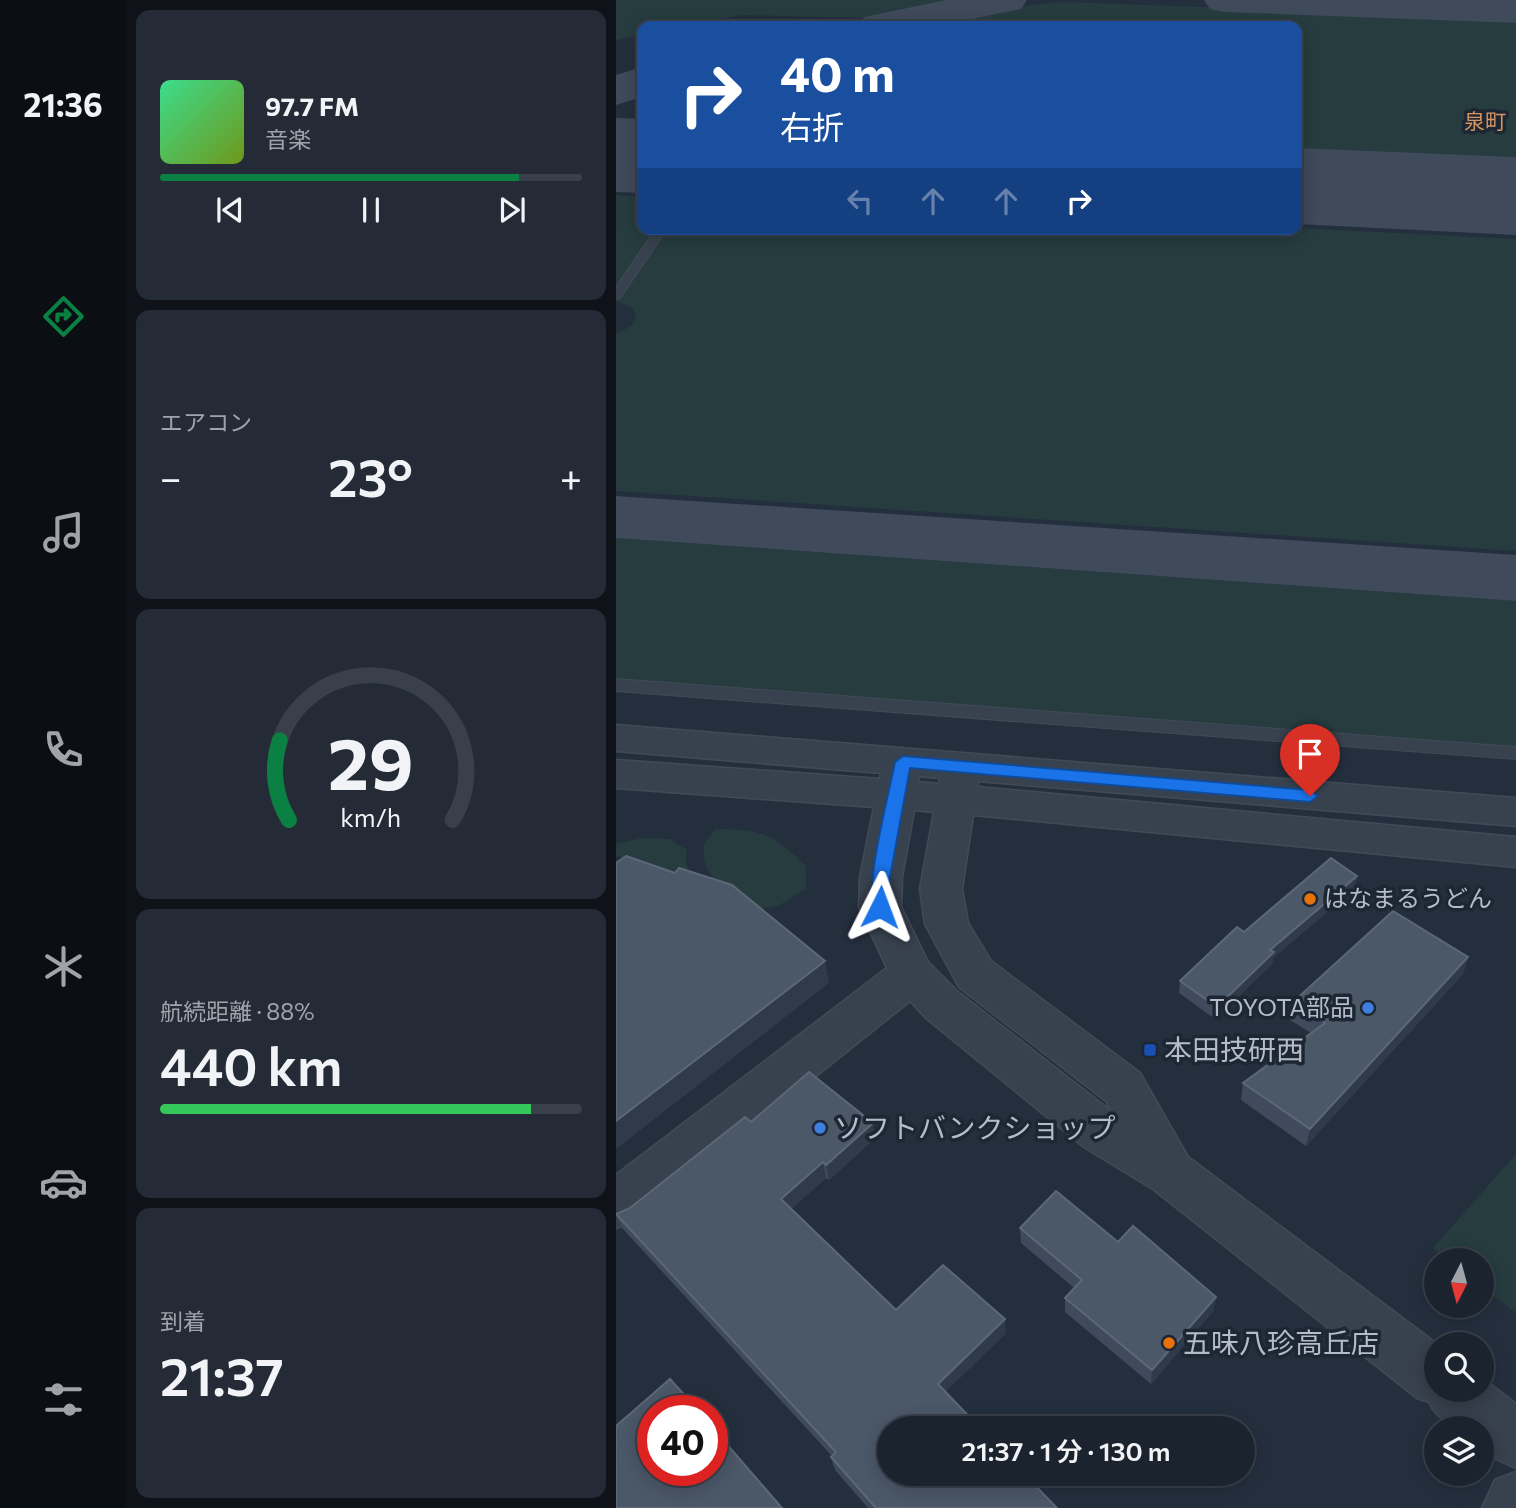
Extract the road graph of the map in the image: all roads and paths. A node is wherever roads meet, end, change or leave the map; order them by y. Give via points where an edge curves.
1 (658, 235) edge
2 (616, 295) edge
3 (616, 685) edge
4 (616, 738) edge
5 (1516, 753) edge
6 (616, 774) edge
7 (900, 778) junction
8 (959, 783) junction
9 (1516, 812) edge
10 (1516, 852) edge
11 (912, 974) junction
12 (1171, 1173) junction
13 (616, 1205) edge
14 (1424, 1368) edge
15 (1468, 1402) edge
16 (1516, 1439) edge
17 (1516, 1501) edge
18 (1511, 1508) edge

1 - 2 lane
3 - 5 lane
4 - 7 street
6 - 7 street
7 - 8 street
7 - 11 street via 881,877 880,907
8 - 9 street
8 - 10 street
8 - 12 street via 941,888 947,924 975,974 1123,1087
11 - 12 street via 942,1005 1101,1132
11 - 13 street
12 - 14 street
15 - 16 street
17 - 18 street

